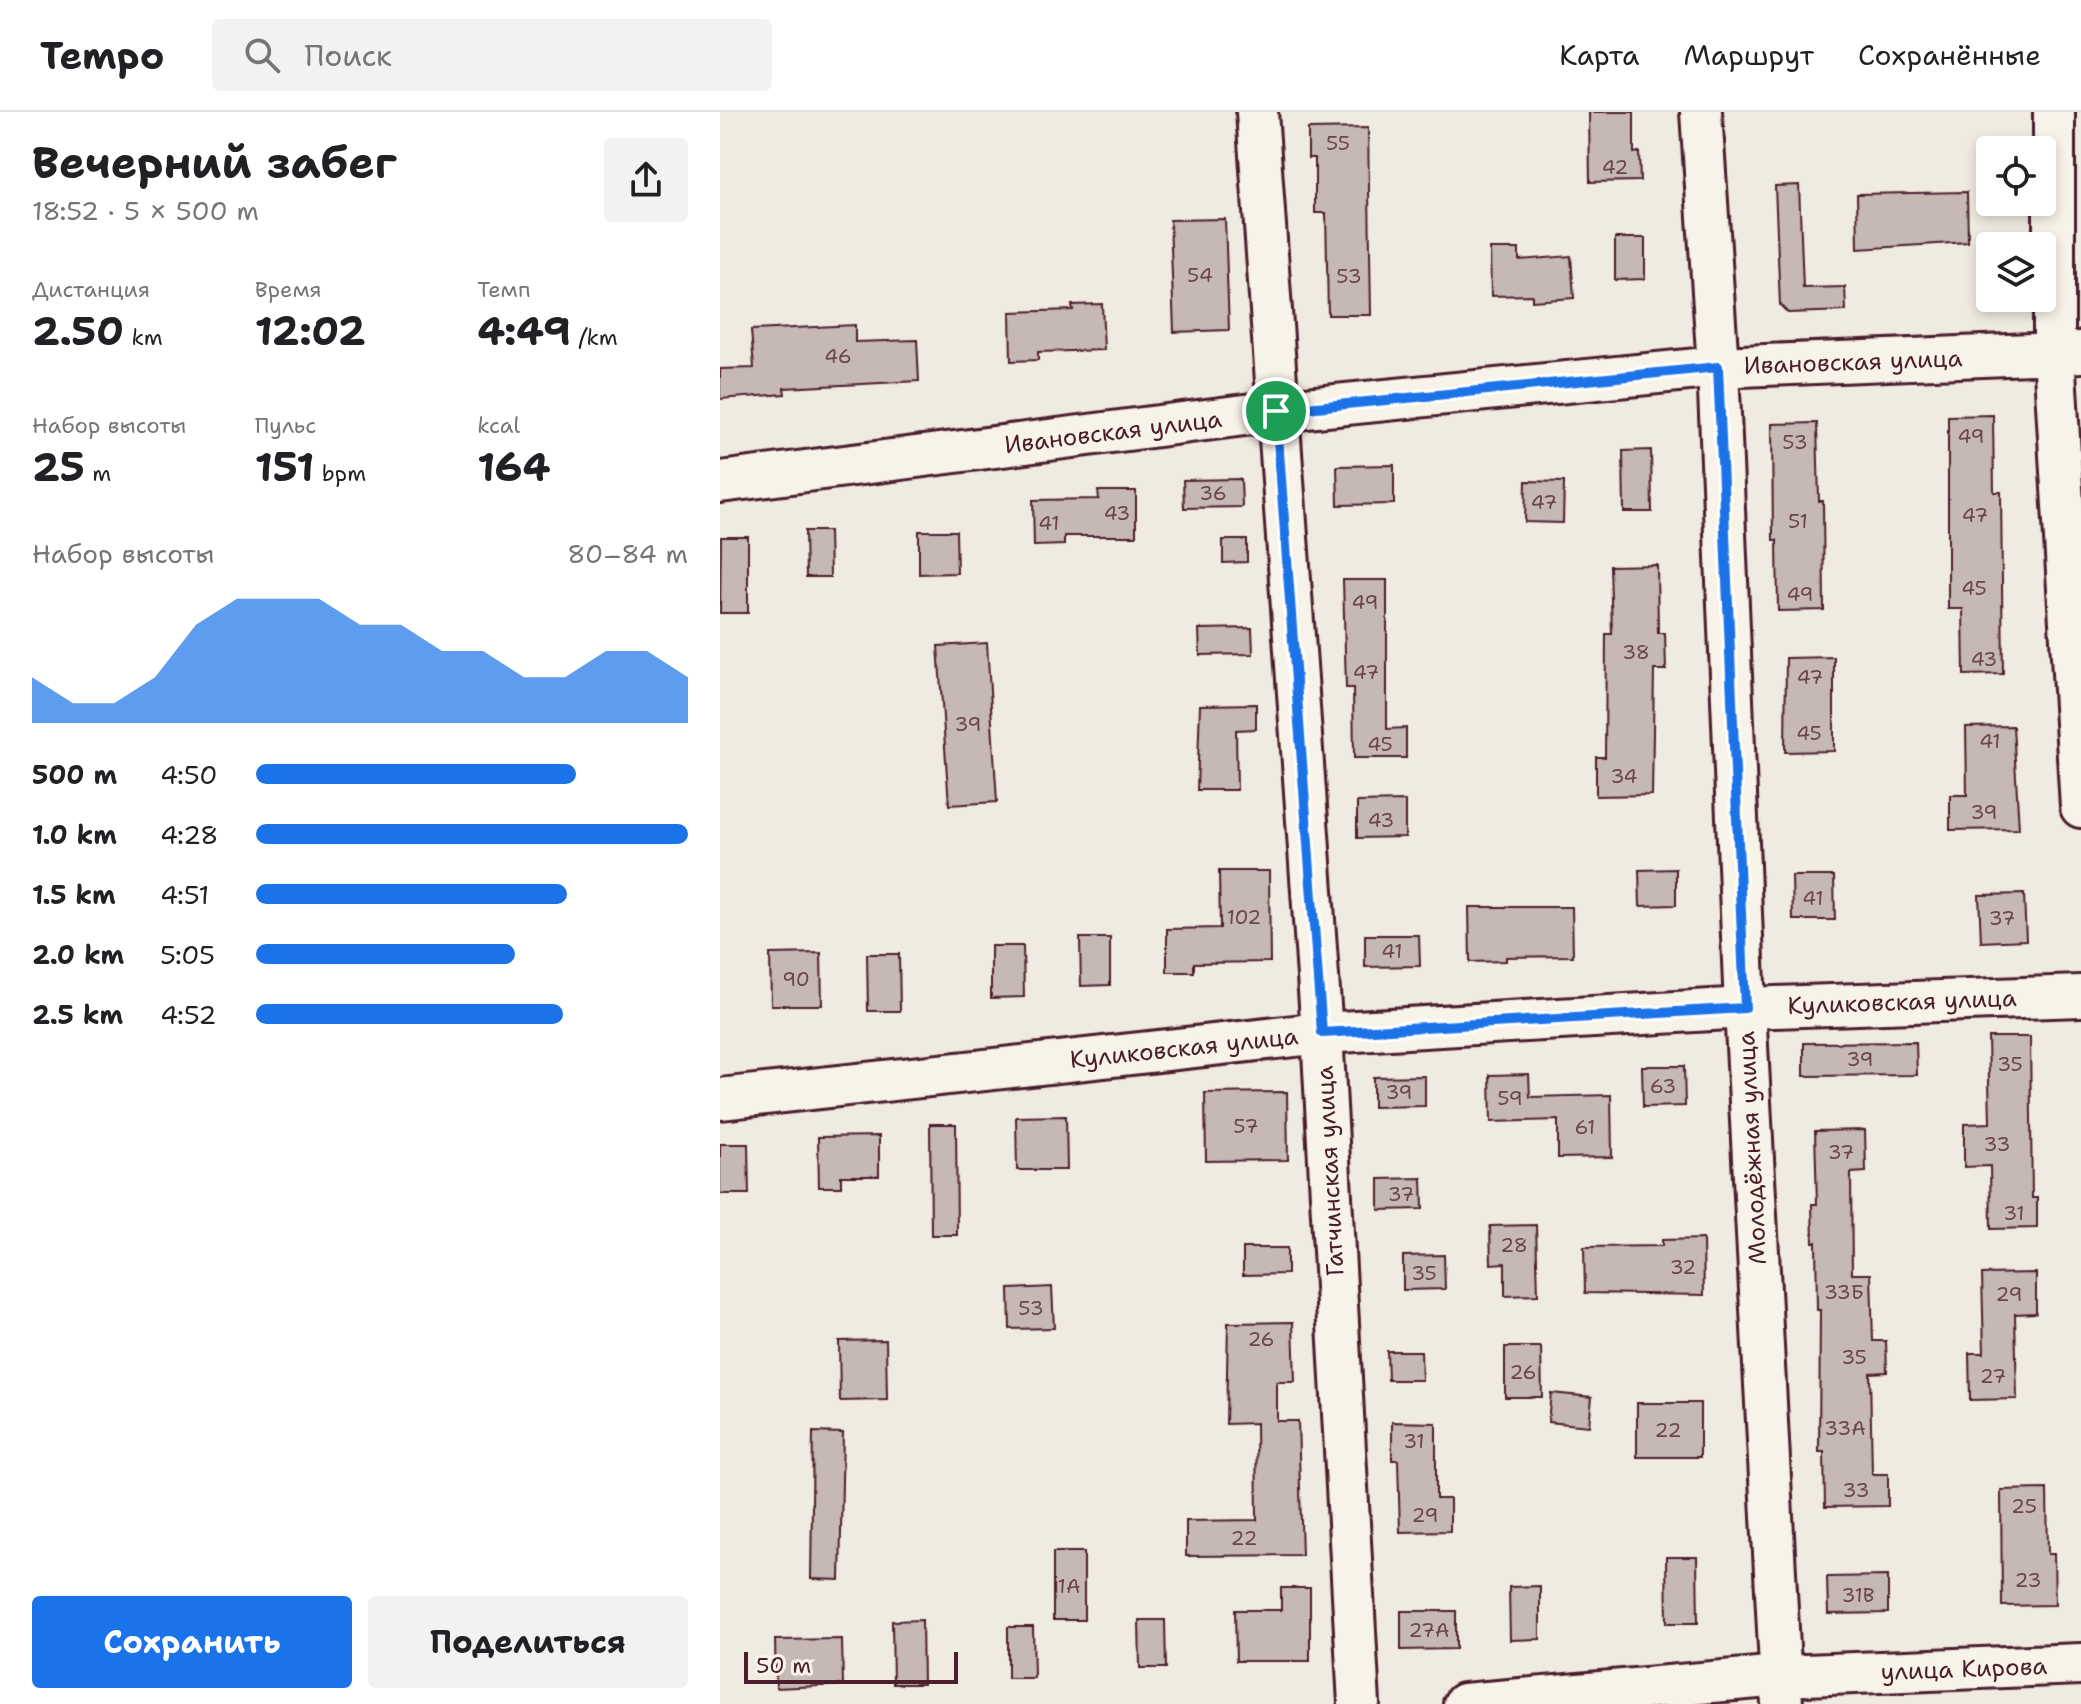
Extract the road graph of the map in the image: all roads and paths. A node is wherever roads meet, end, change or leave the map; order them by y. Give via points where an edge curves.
1 (1257, 112) edge
2 (1701, 112) edge
3 (2054, 112) edge
4 (2067, 353) edge
5 (1718, 367) junction
6 (1276, 411) junction
7 (720, 482) edge
8 (2081, 807) edge
9 (2081, 996) edge
10 (1745, 1008) junction
11 (1322, 1033) junction
12 (720, 1099) edge
13 (2081, 1664) edge
14 (1781, 1690) edge
15 (1359, 1704) edge
16 (1464, 1704) edge

1 - 6 street, Гатчинская улица
2 - 5 street, Молодёжная улица
3 - 4 street
4 - 5 street, Ивановская улица
4 - 8 street
5 - 6 street, Ивановская улица
5 - 10 street, Молодёжная улица
6 - 7 street, Ивановская улица
6 - 11 street, Гатчинская улица
9 - 10 street, Куликовская улица
10 - 11 street, Куликовская улица
10 - 14 street, Молодёжная улица
11 - 12 street, Куликовская улица
11 - 15 street, Гатчинская улица
13 - 14 street, улица Кирова
14 - 16 street, улица Кирова

